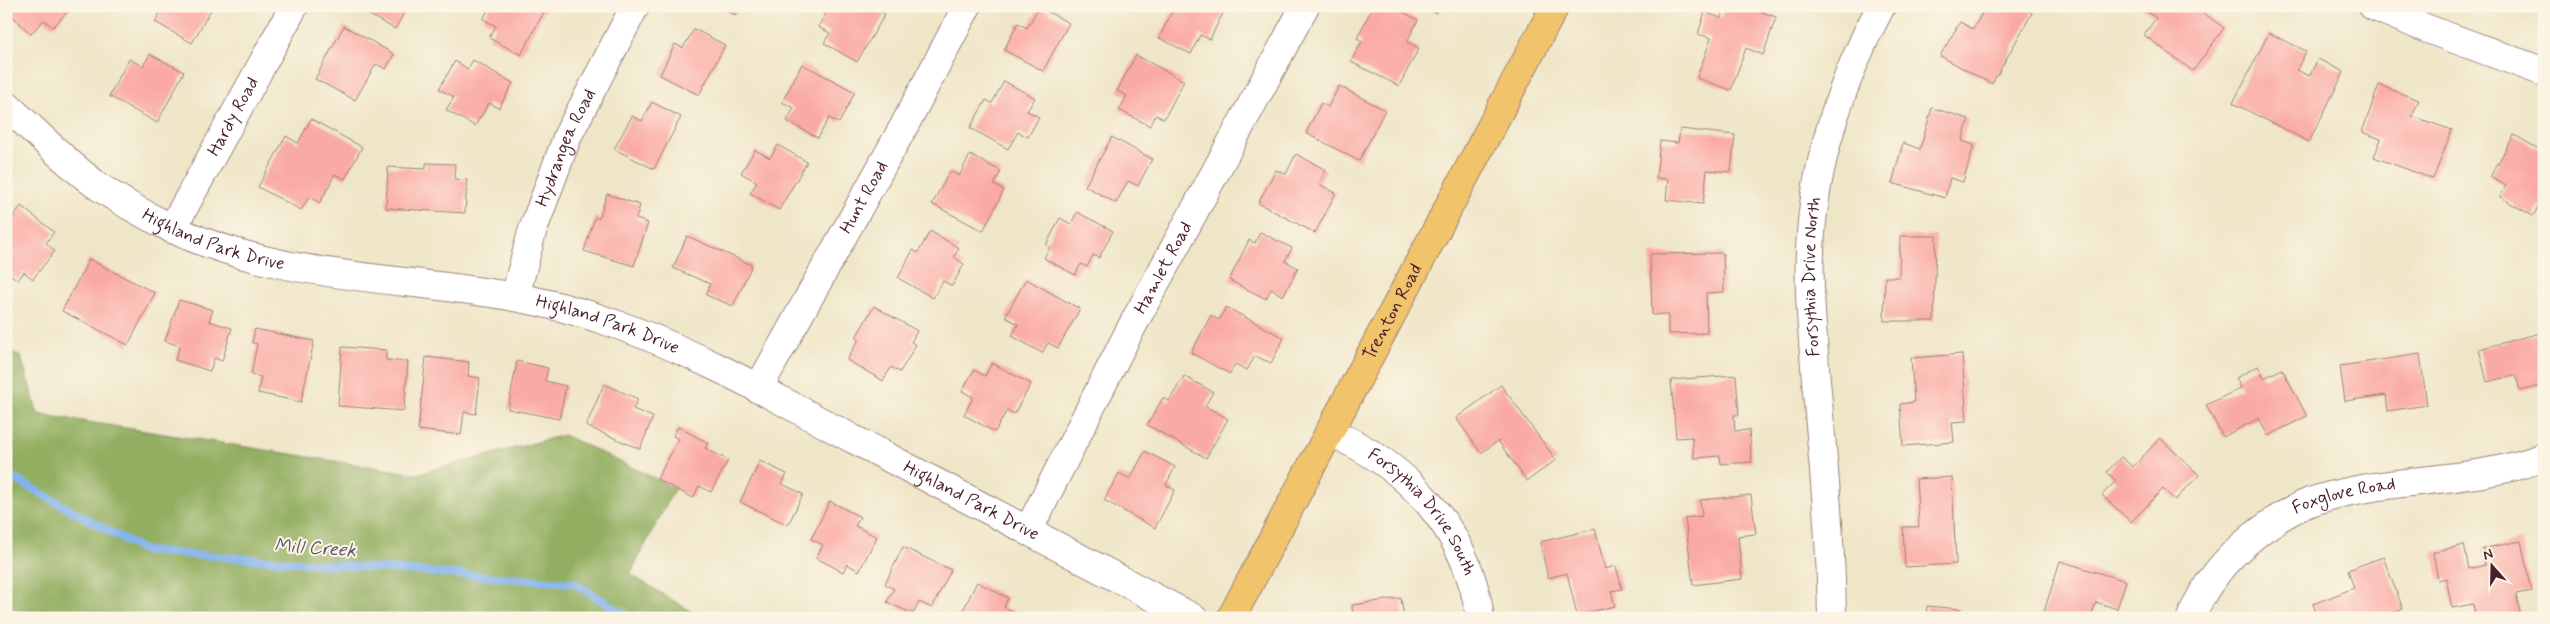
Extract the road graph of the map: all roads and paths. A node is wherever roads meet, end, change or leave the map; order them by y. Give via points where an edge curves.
1 (294, 6) edge
2 (634, 6) edge
3 (967, 6) edge
4 (1305, 6) edge
5 (1555, 6) edge
6 (1881, 6) edge
7 (2373, 6) edge
8 (2544, 72) edge
9 (6, 105) edge
10 (172, 228) junction
11 (515, 297) junction
12 (758, 388) junction
13 (1329, 432) junction
14 (2544, 457) edge
15 (1028, 531) junction
16 (1193, 618) edge
17 (1230, 618) edge
18 (1480, 618) edge
19 (1832, 618) edge
20 (2191, 618) edge

1 - 10 street, Hardy Road
2 - 11 street, Hydrangea Road via 565,142 532,232
3 - 12 street, Hunt Road
4 - 15 street, Hamlet Road via 1129,332
5 - 13 main road, Trenton Road
6 - 19 street, Forsythia Drive North via 1861,44 1842,92 1822,163 1810,251 1810,307 1832,569
7 - 8 street
9 - 10 street, Highland Park Drive via 92,182
10 - 11 street, Highland Park Drive via 217,247 302,269
11 - 12 street, Highland Park Drive via 615,324 662,342
12 - 15 street, Highland Park Drive
13 - 17 main road, Trenton Road
13 - 18 street, Forsythia Drive South via 1368,450 1406,480 1443,519 1458,542 1470,573
14 - 20 street, Foxglove Road via 2473,473 2353,490 2309,503 2281,516 2235,550 2196,604
15 - 16 street, Highland Park Drive

